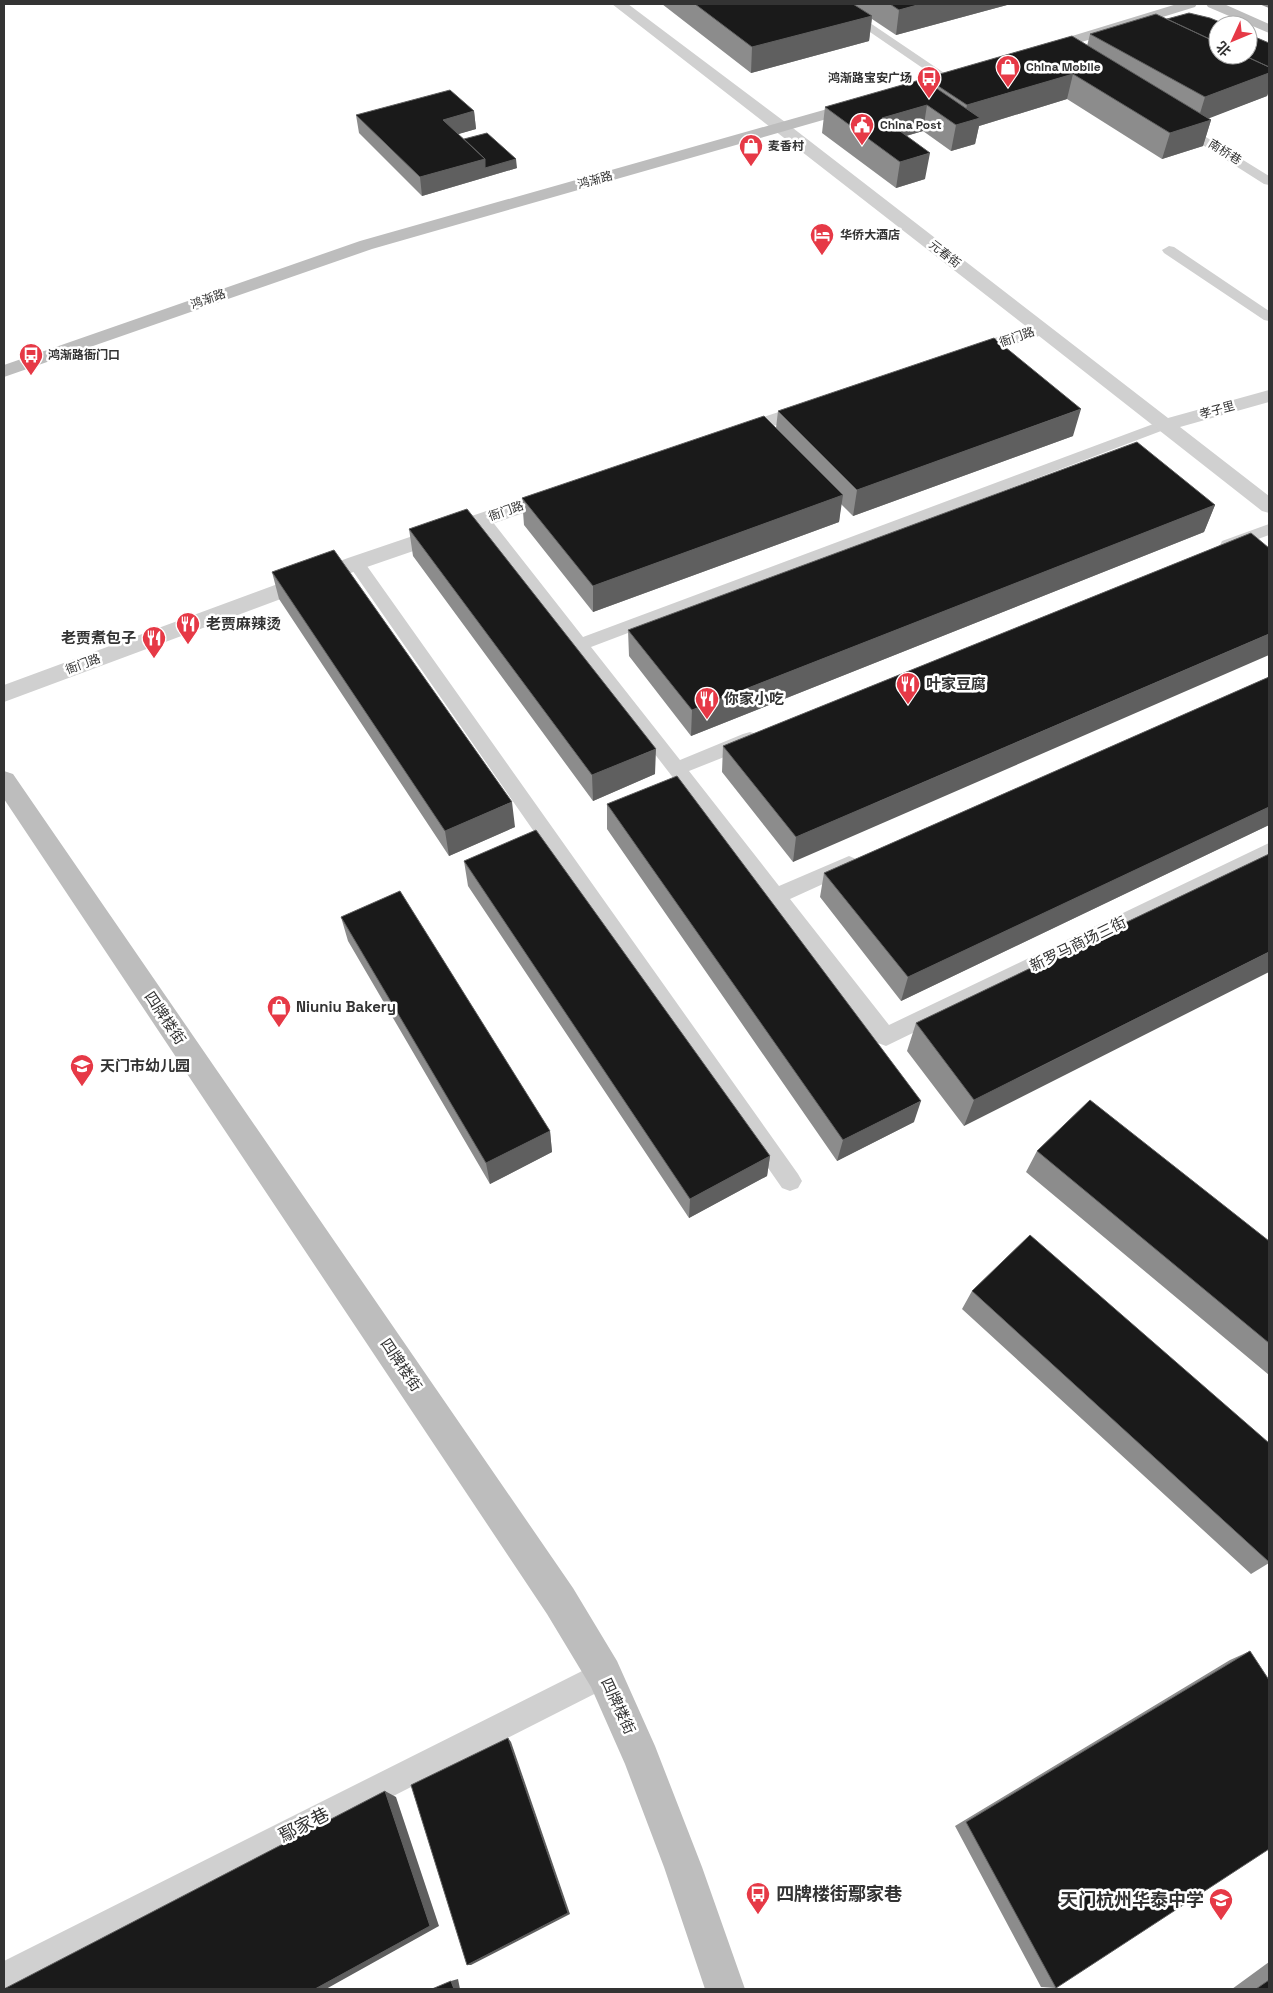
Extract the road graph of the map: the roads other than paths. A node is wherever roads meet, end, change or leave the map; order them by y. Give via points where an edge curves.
1 (618, 4) edge
2 (835, 4) edge
3 (1182, 4) edge
4 (1213, 4) edge
5 (1208, 16) edge
6 (1269, 29) edge
7 (1051, 48) junction
8 (1023, 56) edge
9 (1068, 58) edge
10 (966, 73) edge
11 (947, 79) junction
12 (929, 84) edge
13 (874, 101) edge
14 (1168, 118) edge
15 (783, 128) junction
16 (1269, 181) edge
17 (1169, 250) dead end
18 (1269, 317) edge
19 (1041, 329) junction
20 (948, 360) edge
21 (4, 371) edge
22 (1269, 396) edge
23 (828, 401) edge
24 (1164, 424) junction
25 (716, 439) edge
26 (576, 488) edge
27 (1269, 506) edge
28 (482, 520) junction
29 (1269, 529) edge
30 (1214, 551) edge
31 (356, 563) junction
32 (580, 646) junction
33 (4, 694) edge
34 (769, 731) edge
35 (676, 769) junction
36 (4, 780) edge
37 (1269, 851) edge
38 (867, 856) edge
39 (776, 896) junction
40 (790, 1181) dead end
41 (604, 1674) junction
42 (4, 1977) edge
43 (724, 1989) edge

1 - 15 street, 元春街
2 - 11 lane
3 - 5 street
3 - 7 street
4 - 6 street
7 - 8 street
7 - 9 lane
10 - 11 street
11 - 12 street
13 - 15 street, 鸿渐路
14 - 16 lane, 南桥巷
15 - 19 street, 元春街
15 - 21 street, 鸿渐路 via 366,245
17 - 18 lane
19 - 20 street, 衙门路
19 - 24 street, 元春街
22 - 24 street, 孝子里
23 - 25 street
24 - 27 street, 元春街
24 - 32 lane
26 - 28 street, 衙门路
28 - 31 street, 衙门路
28 - 32 lane
29 - 30 lane
31 - 33 street, 衙门路
31 - 40 lane
32 - 35 lane
34 - 35 lane
35 - 39 lane
36 - 41 street, 四牌楼街 via 554,1592
37 - 39 lane, 新罗马商场三街 via 886,1037
38 - 39 lane
41 - 42 lane, 鄢家巷
41 - 43 street, 四牌楼街 via 642,1759

